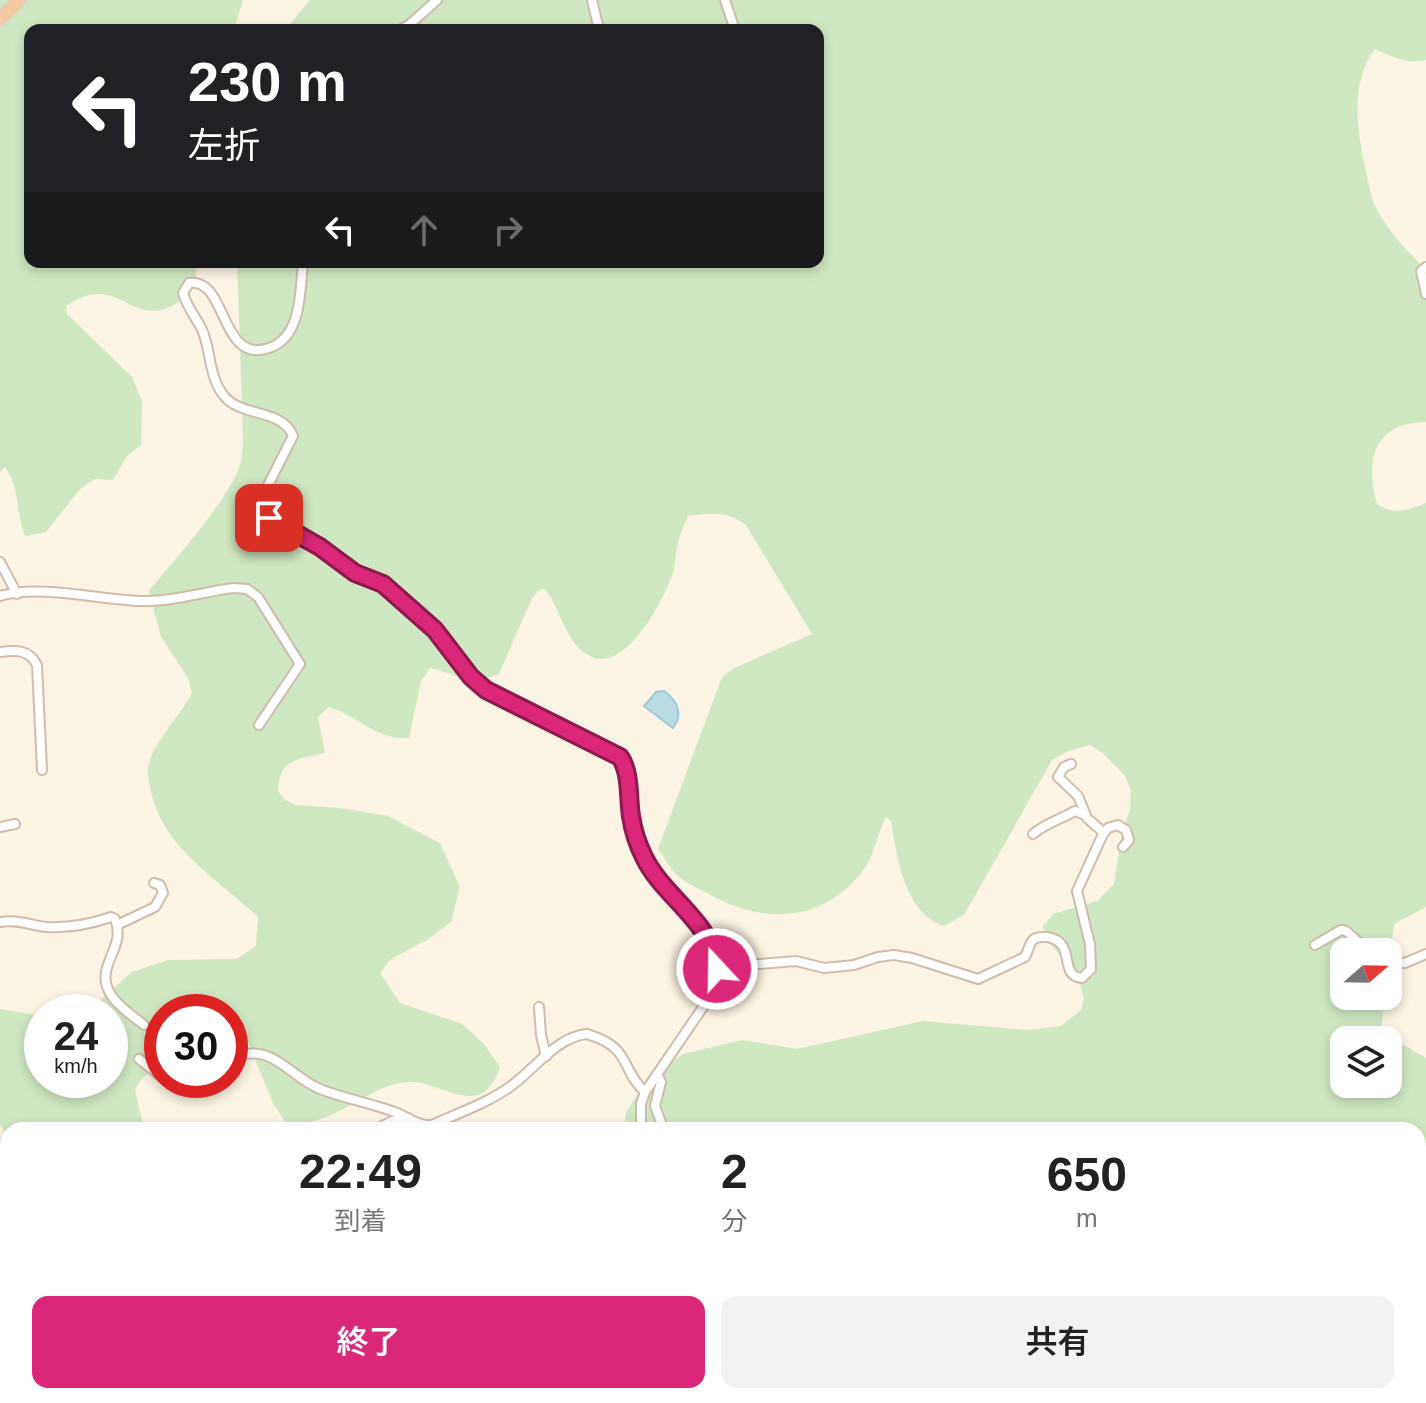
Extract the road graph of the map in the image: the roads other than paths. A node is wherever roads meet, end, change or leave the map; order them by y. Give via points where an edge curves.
1 (19, 0) edge
2 (437, 0) edge
3 (592, 0) edge
4 (725, 0) edge
5 (0, 19) edge
6 (410, 24) edge
7 (598, 24) edge
8 (733, 24) edge
9 (1426, 267) edge
10 (302, 268) edge
11 (1426, 292) edge
12 (0, 562) edge
13 (17, 594) junction
14 (0, 596) edge
15 (0, 652) edge
16 (259, 725) dead end
17 (1071, 764) dead end
18 (42, 770) dead end
19 (1086, 815) junction
20 (15, 824) dead end
21 (0, 827) edge
22 (1104, 833) junction
23 (1033, 834) dead end
24 (1123, 847) dead end
25 (154, 883) dead end
26 (0, 922) edge
27 (117, 925) junction
28 (1354, 938) edge
29 (1315, 945) dead end
30 (1426, 954) edge
31 (717, 963) junction
32 (1402, 963) edge
33 (539, 1007) dead end
34 (144, 1025) dead end
35 (248, 1054) edge
36 (546, 1056) junction
37 (139, 1059) dead end
38 (144, 1063) edge
39 (657, 1074) junction
40 (645, 1092) junction
41 (409, 1118) junction
42 (391, 1122) edge
43 (415, 1122) edge
44 (438, 1122) edge
45 (641, 1122) edge
46 (661, 1122) edge

1 - 5 highway
2 - 6 street
3 - 7 street
4 - 8 street
9 - 11 street via 1421,278
10 - 31 street via 292,328 276,345 258,351 243,346 202,284 189,283 183,293 205,336 225,397 283,422 293,436 258,505 277,525 312,541 355,573 383,584 435,630 480,685 620,757 626,767 632,825 645,859 705,935
12 - 13 street
13 - 14 street
13 - 16 street via 147,601 247,589 264,604 300,664
15 - 18 street via 22,651 37,665
17 - 19 street via 1058,777 1078,796
19 - 22 street
19 - 23 street via 1075,811
20 - 21 street
22 - 24 street via 1123,827 1129,840
22 - 31 street via 1077,891 1092,955 1084,978 1070,974 1059,942 1040,937 1025,957 978,979 894,955 824,968 796,961
25 - 27 street via 163,893 159,903
26 - 27 street via 61,927 111,917
27 - 34 street via 117,944 105,968 108,988 117,1003
28 - 29 street via 1341,930
30 - 32 street
31 - 39 street via 711,996
33 - 36 street
35 - 41 street via 276,1060 320,1089
36 - 40 street via 574,1036 598,1037 623,1055
36 - 44 street via 511,1086
37 - 38 street
39 - 40 street
39 - 46 street via 661,1082 655,1106
40 - 45 street
41 - 42 street
41 - 43 street

